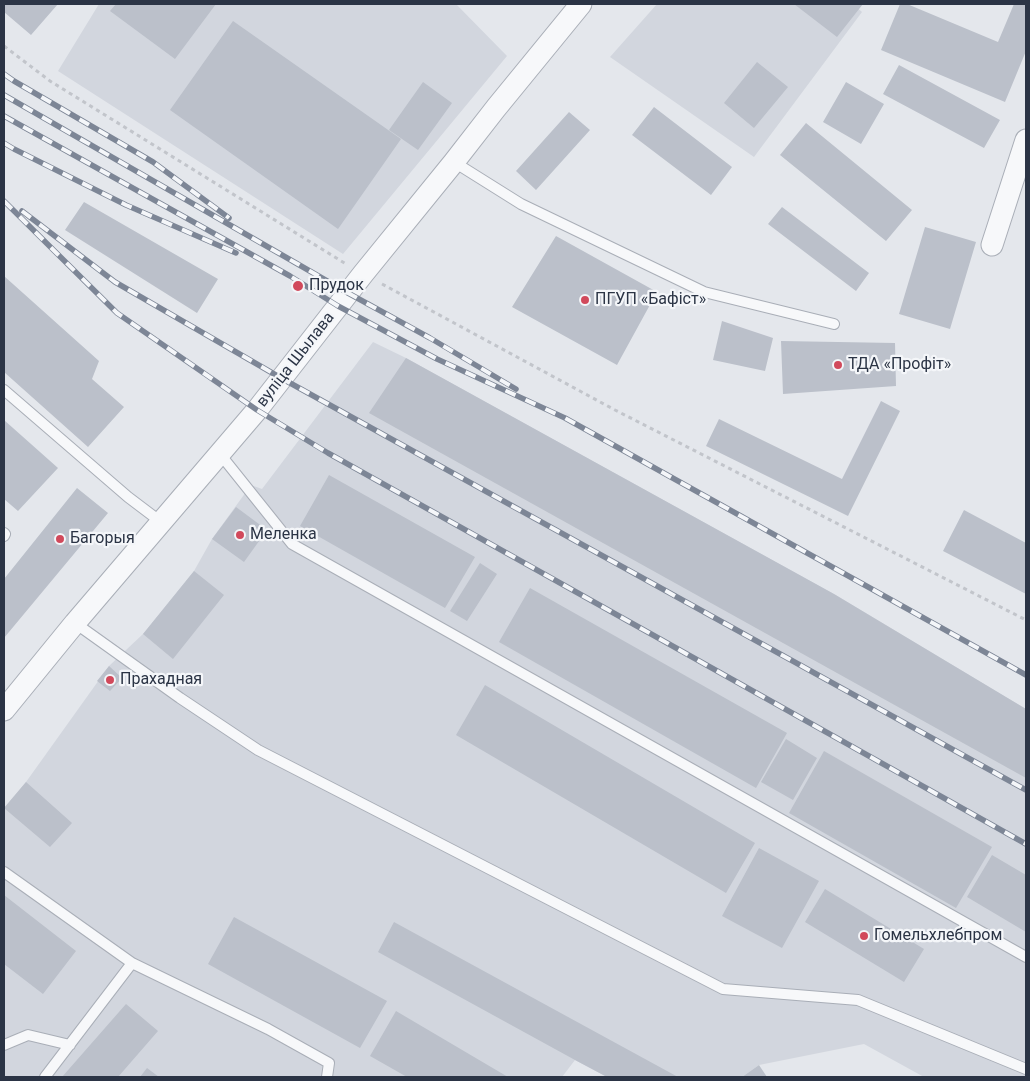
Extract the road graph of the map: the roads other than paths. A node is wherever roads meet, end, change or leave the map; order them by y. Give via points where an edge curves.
1 (581, 4) edge
2 (1026, 140) edge
3 (454, 162) junction
4 (992, 245) dead end
5 (834, 324) dead end
6 (4, 390) edge
7 (220, 454) junction
8 (161, 522) junction
9 (75, 623) junction
10 (4, 710) edge
11 (4, 872) edge
12 (1026, 957) edge
13 (132, 963) junction
14 (4, 1045) edge
15 (70, 1045) junction
16 (1026, 1069) edge
17 (45, 1077) edge
18 (327, 1077) edge

1 - 3 street, вуліца Шылава
2 - 4 street
3 - 5 lane via 521,204 704,292
3 - 7 street, вуліца Шылава
6 - 8 lane
7 - 8 street, вуліца Шылава
7 - 12 lane via 292,544
8 - 9 street, вуліца Шылава
9 - 10 street, вуліца Шылава
9 - 16 lane via 258,750 723,989 858,1000
11 - 13 lane
13 - 15 lane
13 - 18 lane via 268,1029 329,1063
14 - 15 lane via 28,1035
15 - 17 lane

